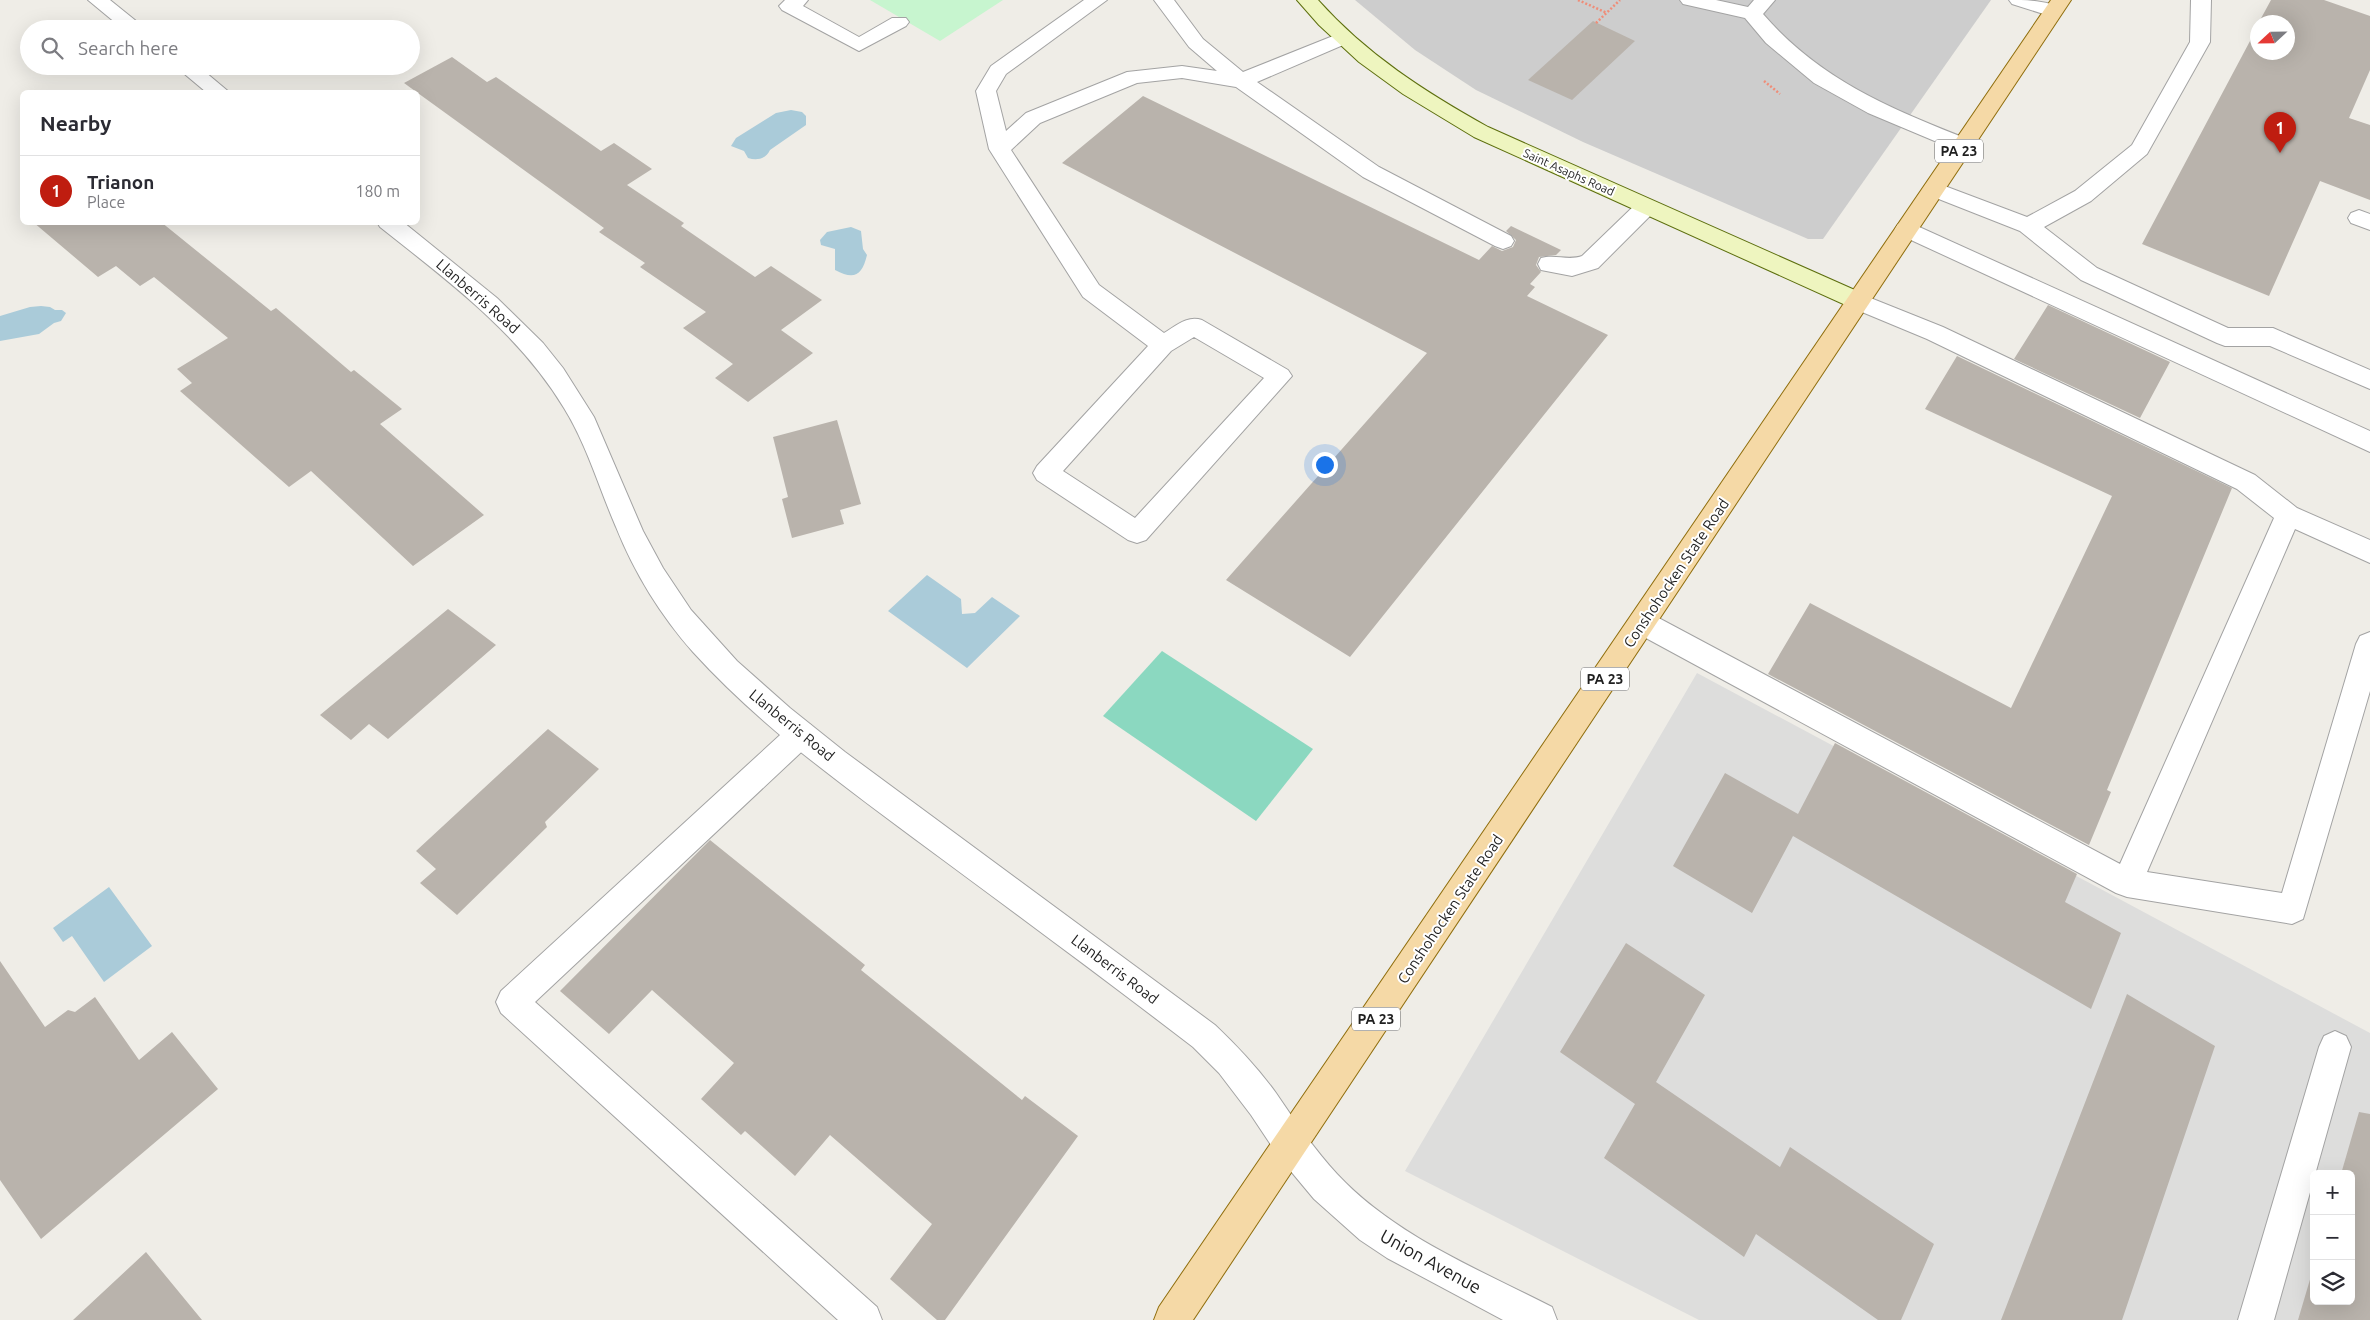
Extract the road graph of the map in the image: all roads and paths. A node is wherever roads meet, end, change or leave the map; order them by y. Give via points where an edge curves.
1 (98, 0) edge
2 (798, 0) edge
3 (1097, 0) edge
4 (1164, 0) edge
5 (1307, 0) edge
6 (1578, 0) edge
7 (1620, 0) edge
8 (1690, 0) edge
9 (2019, 0) edge
10 (2201, 0) edge
11 (2057, 6) edge
12 (1759, 7) edge
13 (1607, 13) junction
14 (124, 20) edge
15 (899, 22) dead end
16 (1596, 23) dead end
17 (1343, 38) junction
18 (197, 75) edge
19 (1241, 80) junction
20 (216, 90) edge
21 (1963, 145) junction
22 (1000, 149) junction
23 (1934, 189) junction
24 (1646, 207) junction
25 (392, 225) edge
26 (2028, 226) junction
27 (1906, 229) junction
28 (1503, 241) dead end
29 (1549, 264) dead end
30 (1858, 301) junction
31 (1163, 345) junction
32 (2370, 380) edge
33 (2370, 442) edge
34 (2288, 515) junction
35 (2370, 552) edge
36 (1642, 622) junction
37 (2370, 644) edge
38 (801, 734) junction
39 (2127, 883) junction
40 (2335, 1047) dead end
41 (1291, 1145) junction
42 (864, 1320) edge
43 (1172, 1320) edge
44 (1539, 1320) edge
45 (2256, 1320) edge

1 - 14 street
2 - 15 street via 789,6 859,45
3 - 22 street via 998,70 986,91
4 - 19 street via 1196,43
5 - 17 street, Saint Asaphs Road
6 - 13 path
7 - 13 path
8 - 12 street
9 - 11 street
10 - 26 street via 2200,42 2140,149 2083,196
11 - 21 main road, Conshohocken State Road / PA 23
12 - 21 street via 1768,36 1787,54 1837,89 1867,106
13 - 16 path
17 - 19 street
17 - 24 street, Saint Asaphs Road via 1405,87 1450,115
18 - 20 street
19 - 22 street via 1182,72 1134,77 1033,118
19 - 28 street via 1371,172
21 - 23 main road, Conshohocken State Road / PA 23
22 - 31 street via 1091,291
23 - 26 street
23 - 27 main road, Conshohocken State Road / PA 23
24 - 29 street via 1590,262 1572,268
24 - 30 street, Saint Asaphs Road
25 - 38 street, Llanberris Road via 471,287 529,341 574,403 632,533 675,611 732,676
26 - 32 street via 2089,274 2225,337 2273,337
27 - 30 main road, Conshohocken State Road / PA 23
27 - 33 street
30 - 34 street via 1935,333 2246,482
30 - 36 main road, Conshohocken State Road / PA 23
31 - 31 street via 1046,473 1137,534 1280,376 1194,326
34 - 35 street
34 - 39 street
36 - 39 street
36 - 41 main road, Conshohocken State Road / PA 23
37 - 39 street via 2292,909
38 - 41 street, Llanberris Road via 1204,1036 1230,1062
38 - 42 street via 512,1002
40 - 45 street
41 - 43 main road, Conshohocken State Road / PA 23
41 - 44 street, Union Avenue via 1326,1187 1372,1228 1399,1246

